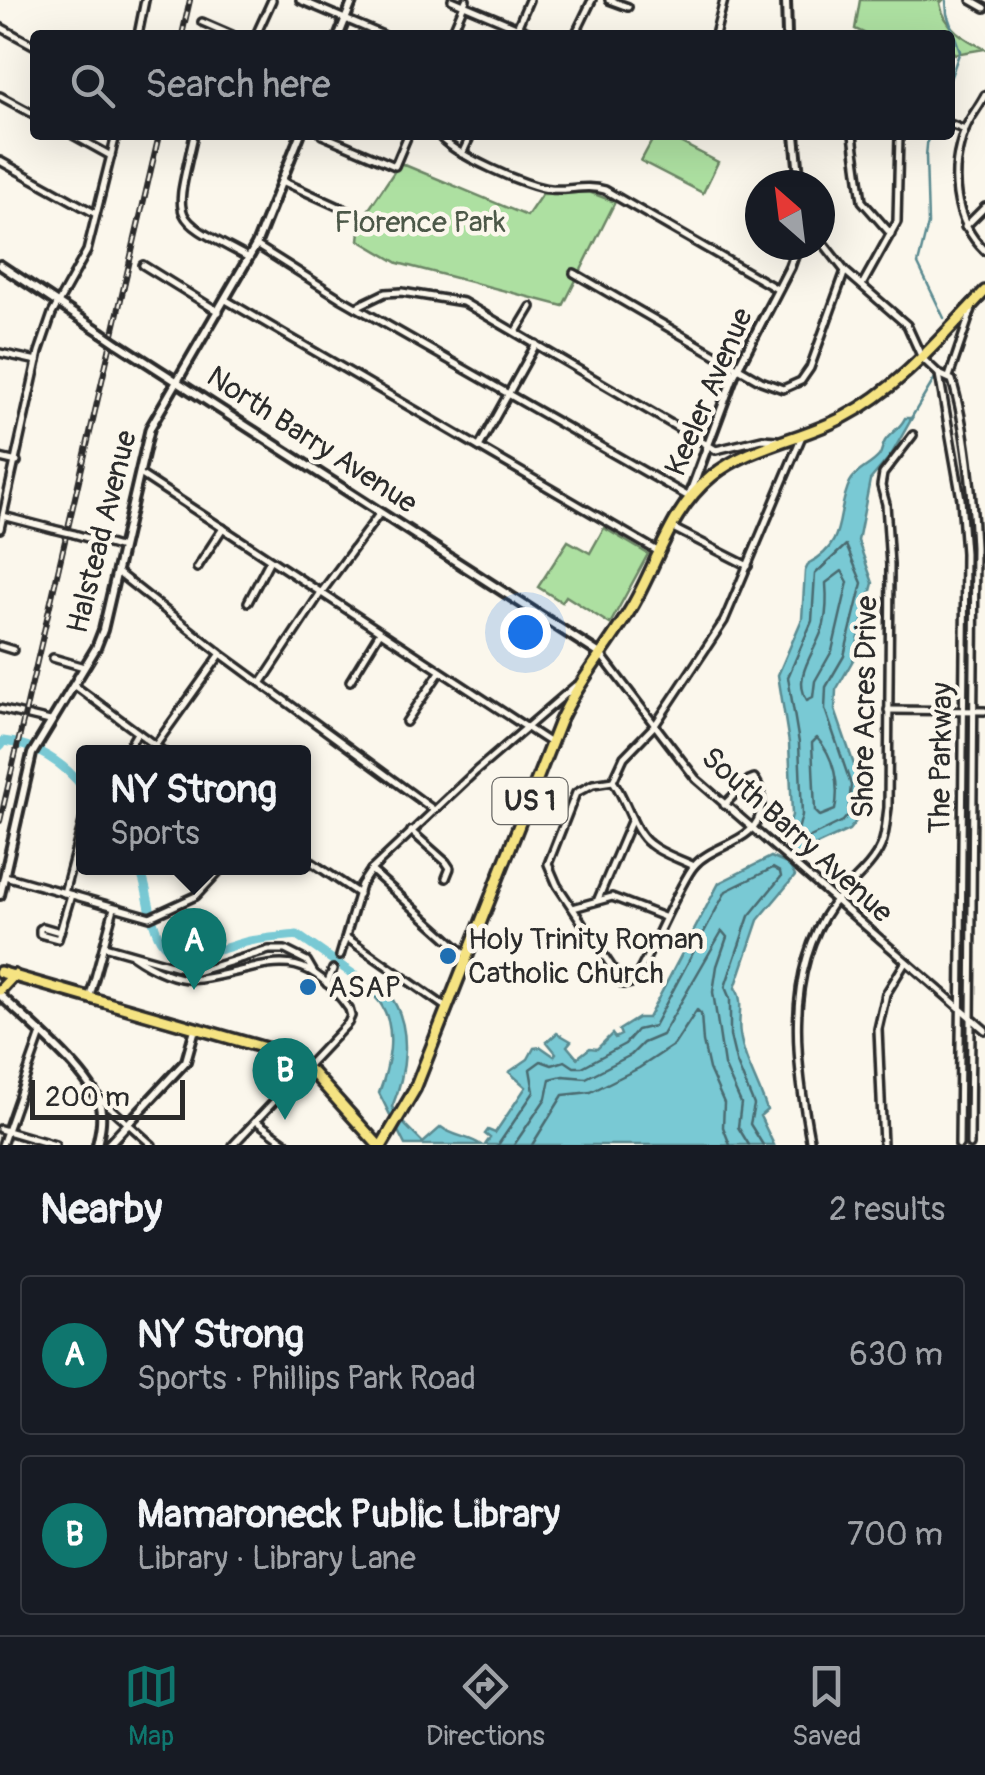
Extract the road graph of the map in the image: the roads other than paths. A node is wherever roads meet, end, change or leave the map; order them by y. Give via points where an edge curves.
1 (145, 0) edge
2 (272, 0) edge
3 (300, 0) edge
4 (353, 0) edge
5 (452, 0) edge
6 (529, 0) edge
7 (592, 0) edge
8 (609, 0) edge
9 (724, 0) edge
10 (786, 0) edge
11 (971, 0) edge
12 (465, 3) edge
13 (628, 7) dead end
14 (985, 8) edge
15 (345, 19) junction
16 (202, 22) dead end
17 (0, 27) edge
18 (139, 30) edge
19 (220, 30) edge
20 (258, 30) edge
21 (341, 30) edge
22 (371, 30) edge
23 (454, 30) edge
24 (514, 30) edge
25 (516, 30) edge
26 (577, 30) edge
27 (715, 30) edge
28 (787, 30) edge
29 (30, 43) edge
30 (985, 95) edge
31 (0, 96) edge
32 (30, 111) edge
33 (955, 126) edge
34 (965, 130) junction
35 (82, 140) edge
36 (115, 140) edge
37 (193, 140) edge
38 (298, 140) edge
39 (334, 140) edge
40 (406, 140) edge
41 (443, 140) edge
42 (469, 140) edge
43 (796, 140) edge
44 (853, 140) edge
45 (899, 140) edge
46 (462, 154) junction
47 (111, 156) junction
48 (0, 161) edge
49 (798, 170) edge
50 (282, 181) junction
51 (985, 207) edge
52 (96, 214) junction
53 (361, 217) dead end
54 (965, 226) junction
55 (891, 234) junction
56 (256, 245) junction
57 (985, 251) edge
58 (835, 257) edge
59 (248, 258) junction
60 (791, 260) edge
61 (0, 265) edge
62 (142, 265) dead end
63 (846, 271) junction
64 (574, 273) dead end
65 (862, 285) junction
66 (778, 289) junction
67 (981, 298) edge
68 (226, 300) junction
69 (58, 304) junction
70 (531, 306) dead end
71 (356, 307) junction
72 (219, 312) junction
73 (516, 332) junction
74 (536, 344) junction
75 (0, 353) edge
76 (922, 358) junction
77 (37, 361) junction
78 (739, 366) junction
79 (938, 374) junction
80 (948, 377) junction
81 (177, 380) junction
82 (508, 395) junction
83 (802, 435) junction
84 (913, 435) dead end
85 (785, 440) junction
86 (479, 446) junction
87 (708, 446) junction
88 (0, 458) edge
89 (16, 462) junction
90 (138, 474) junction
91 (687, 500) junction
92 (380, 513) junction
93 (2, 516) edge
94 (670, 527) junction
95 (223, 528) junction
96 (0, 529) edge
97 (122, 548) junction
98 (659, 552) junction
99 (270, 559) junction
100 (749, 566) junction
101 (196, 568) dead end
102 (116, 571) junction
103 (320, 594) junction
104 (248, 602) dead end
105 (380, 632) junction
106 (0, 646) edge
107 (13, 650) dead end
108 (220, 654) junction
109 (600, 654) junction
110 (53, 658) dead end
111 (84, 667) junction
112 (440, 672) junction
113 (581, 680) junction
114 (350, 681) dead end
115 (262, 682) junction
116 (74, 684) junction
117 (0, 708) edge
118 (888, 710) junction
119 (964, 710) junction
120 (974, 710) junction
121 (985, 711) edge
122 (51, 721) junction
123 (406, 722) dead end
124 (656, 726) junction
125 (527, 727) junction
126 (137, 732) junction
127 (552, 744) junction
128 (130, 745) edge
129 (154, 745) edge
130 (156, 745) edge
131 (613, 781) junction
132 (724, 805) junction
133 (434, 810) junction
134 (632, 819) junction
135 (963, 823) junction
136 (973, 824) junction
137 (752, 828) junction
138 (411, 831) junction
139 (963, 836) junction
140 (973, 836) junction
141 (76, 856) edge
142 (311, 862) edge
143 (694, 866) junction
144 (371, 870) junction
145 (216, 875) edge
146 (4, 876) junction
147 (446, 878) dead end
148 (68, 894) junction
149 (359, 894) junction
150 (0, 895) edge
151 (598, 899) junction
152 (836, 901) junction
153 (114, 908) junction
154 (572, 908) junction
155 (664, 917) junction
156 (60, 932) dead end
157 (346, 938) junction
158 (104, 946) junction
159 (133, 956) junction
160 (340, 956) dead end
161 (468, 956) junction
162 (905, 963) junction
163 (334, 969) dead end
164 (0, 972) edge
165 (14, 975) junction
166 (316, 976) junction
167 (326, 984) junction
168 (0, 992) edge
169 (90, 996) junction
170 (447, 1008) junction
171 (959, 1008) junction
172 (973, 1020) junction
173 (196, 1027) junction
174 (985, 1030) edge
175 (40, 1034) junction
176 (306, 1068) junction
177 (96, 1095) junction
178 (256, 1121) junction
179 (128, 1122) junction
180 (3, 1130) edge
181 (2, 1145) edge
182 (55, 1145) edge
183 (97, 1145) edge
184 (108, 1145) edge
185 (152, 1145) edge
186 (233, 1145) edge
187 (289, 1145) edge
188 (380, 1145) edge
189 (811, 1145) edge
190 (883, 1145) edge
191 (959, 1145) edge
192 (970, 1145) edge

1 - 18 street
2 - 20 street
3 - 15 street
4 - 15 street
5 - 12 street
6 - 25 street
7 - 26 street
8 - 13 street
9 - 27 street
10 - 28 street
11 - 14 street
12 - 23 street
12 - 24 street
15 - 21 street
15 - 22 street
16 - 19 street
17 - 29 street
30 - 34 street
31 - 32 street
33 - 34 street
34 - 54 street via 956,192
35 - 47 street
36 - 47 street
37 - 59 street via 180,198 183,216 193,229
38 - 50 street, Halstead Avenue
39 - 40 street via 395,166
41 - 46 street
42 - 46 street
43 - 49 street
44 - 55 street via 862,201
45 - 55 street
46 - 66 street via 537,187 605,190
47 - 52 street
48 - 52 street
50 - 53 street
50 - 56 street, Halstead Avenue
51 - 54 street
52 - 69 street via 87,251
54 - 57 street
55 - 65 street
56 - 59 street, Halstead Avenue
56 - 71 street
58 - 63 street
59 - 68 street, Halstead Avenue
60 - 66 street, Keeler Avenue
61 - 69 street, North Barry Avenue
62 - 72 street
63 - 65 street
63 - 78 street via 800,381 783,389
64 - 78 street
65 - 76 street via 908,325
66 - 78 street, Keeler Avenue
67 - 76 main road, US 1
67 - 80 street
68 - 72 street, Halstead Avenue
68 - 86 street
69 - 77 street
69 - 81 street, North Barry Avenue, bridge
70 - 73 street
71 - 73 street via 385,293 428,294 462,302
71 - 82 street
72 - 81 street, Halstead Avenue
73 - 74 street
74 - 82 street
74 - 87 street
75 - 77 street
76 - 79 street
76 - 83 main road, US 1 via 877,397
77 - 89 street
78 - 87 street, Keeler Avenue
79 - 80 street
79 - 119 street, The Parkway via 964,529
80 - 120 street, The Parkway via 973,505
81 - 90 street, Halstead Avenue via 150,428
81 - 92 street, North Barry Avenue
82 - 86 street
82 - 91 street
83 - 85 main road, US 1
83 - 100 street
84 - 118 street, Shore Acres Drive via 882,474 889,546
85 - 87 street via 723,450
85 - 91 main road, US 1 via 736,460
86 - 98 street
87 - 91 street, Keeler Avenue
88 - 89 street
89 - 93 street
90 - 95 street
90 - 97 street, Halstead Avenue
91 - 94 main road, US 1
92 - 103 street
92 - 109 street, North Barry Avenue
93 - 96 street
93 - 97 street, bridge
94 - 98 main road, US 1
94 - 100 street
95 - 99 street
95 - 101 street
97 - 102 street, Halstead Avenue
98 - 109 main road, US 1
99 - 103 street
99 - 104 street
100 - 124 street via 724,621
102 - 108 street
102 - 111 street, Halstead Avenue via 103,630
103 - 105 street
103 - 115 street
105 - 112 street
105 - 114 street
106 - 107 street
108 - 115 street
108 - 130 street
109 - 113 main road, US 1
109 - 124 street, South Barry Avenue
110 - 111 street
111 - 116 street, Halstead Avenue
112 - 123 street
112 - 125 street
113 - 125 street
113 - 127 main road, US 1
115 - 133 street
116 - 122 street, Halstead Avenue
116 - 126 street
117 - 122 street
118 - 119 street
118 - 152 street, Shore Acres Drive via 884,842
119 - 120 street
119 - 135 street, The Parkway
120 - 121 street
120 - 136 street, The Parkway
122 - 146 street, Halstead Avenue via 32,754
124 - 131 street via 624,757
124 - 132 street, South Barry Avenue via 688,771
125 - 127 street
125 - 133 street
126 - 128 street
126 - 129 street
127 - 161 main road, US 1
131 - 134 street
131 - 154 street via 576,793 551,854 550,872
132 - 137 street, South Barry Avenue
132 - 137 street via 754,778 762,802
133 - 138 street
134 - 143 street via 650,845
134 - 151 street
135 - 136 street
135 - 139 street, The Parkway
136 - 140 street, The Parkway
137 - 143 street
137 - 152 street, South Barry Avenue
138 - 144 street
138 - 147 street via 446,862
139 - 140 street
139 - 171 street, The Parkway
140 - 172 street, The Parkway
141 - 148 street
142 - 149 street
143 - 155 street
144 - 149 street
144 - 161 street
145 - 153 street via 196,896 159,914
146 - 148 street
146 - 150 street, Halstead Avenue
148 - 153 street
148 - 156 street
149 - 157 street
151 - 154 street
151 - 155 street via 624,900
152 - 162 street, South Barry Avenue
152 - 189 street, Shore Acres Drive via 813,938 796,1029
153 - 158 street
154 - 155 street via 623,984 634,979
157 - 160 street
157 - 170 street
158 - 159 street
158 - 169 street
159 - 166 street via 186,979 272,963
159 - 166 street via 196,972 286,950 307,961
161 - 170 main road, US 1
162 - 171 street, South Barry Avenue
162 - 190 street via 886,994 878,1029
163 - 167 street
164 - 165 main road
165 - 168 main road
165 - 169 main road
166 - 167 street
167 - 176 street via 351,1016
168 - 175 street
169 - 173 main road
170 - 188 main road, US 1 via 415,1089
171 - 172 street, South Barry Avenue
171 - 191 street, The Parkway
172 - 174 street, South Barry Avenue
172 - 192 street, The Parkway
173 - 176 main road via 260,1045
173 - 179 street via 184,1063
175 - 177 street
175 - 180 street
176 - 178 street
176 - 188 main road
177 - 179 street
177 - 183 street
178 - 186 street
178 - 187 street
179 - 184 street
179 - 185 street
180 - 181 street
180 - 182 street

